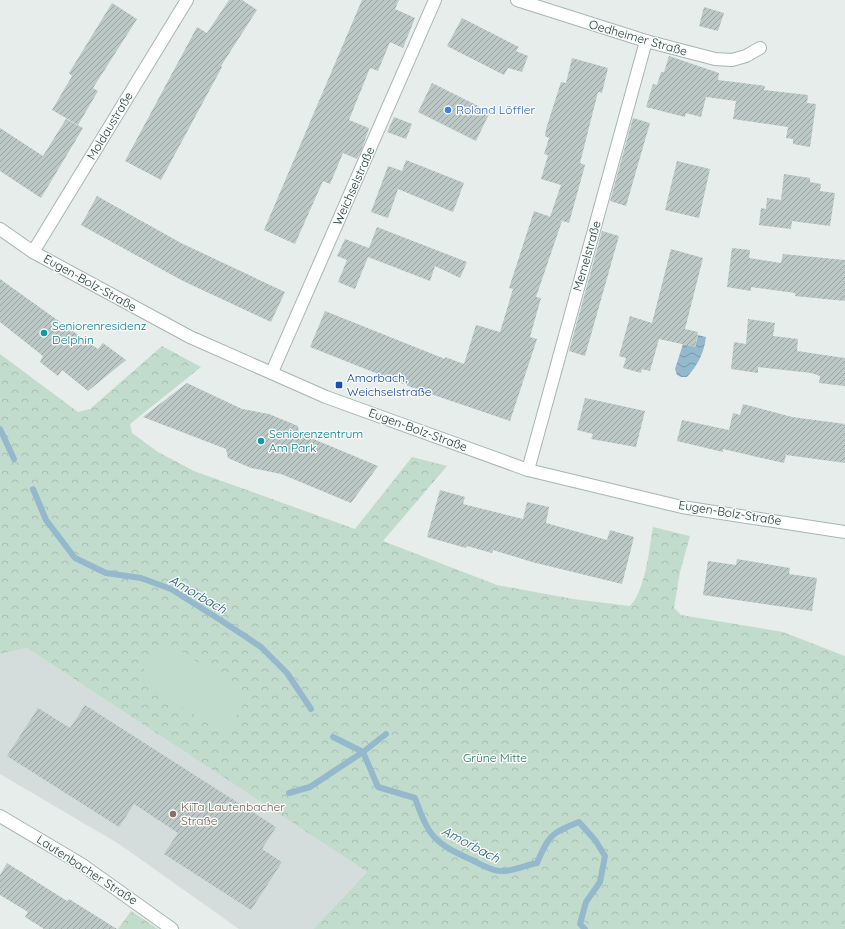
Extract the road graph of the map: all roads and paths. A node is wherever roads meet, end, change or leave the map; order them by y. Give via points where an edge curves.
1 (187, 0) edge
2 (435, 0) edge
3 (517, 0) edge
4 (646, 41) junction
5 (760, 48) dead end
6 (0, 229) edge
7 (33, 252) junction
8 (272, 372) junction
9 (528, 470) junction
10 (845, 532) edge
11 (0, 816) edge
12 (172, 929) edge

1 - 7 street, Moldaustraße
2 - 8 street, Weichselstraße
3 - 4 street, Oedheimer Straße
4 - 5 street, Oedheimer Straße via 732,60
4 - 9 street, Memelstraße
6 - 7 street, Eugen-Bolz-Straße
7 - 8 street, Eugen-Bolz-Straße via 190,337
8 - 9 street, Eugen-Bolz-Straße via 326,397
9 - 10 street, Eugen-Bolz-Straße via 682,507
11 - 12 street, Lautenbacher Straße via 81,864

